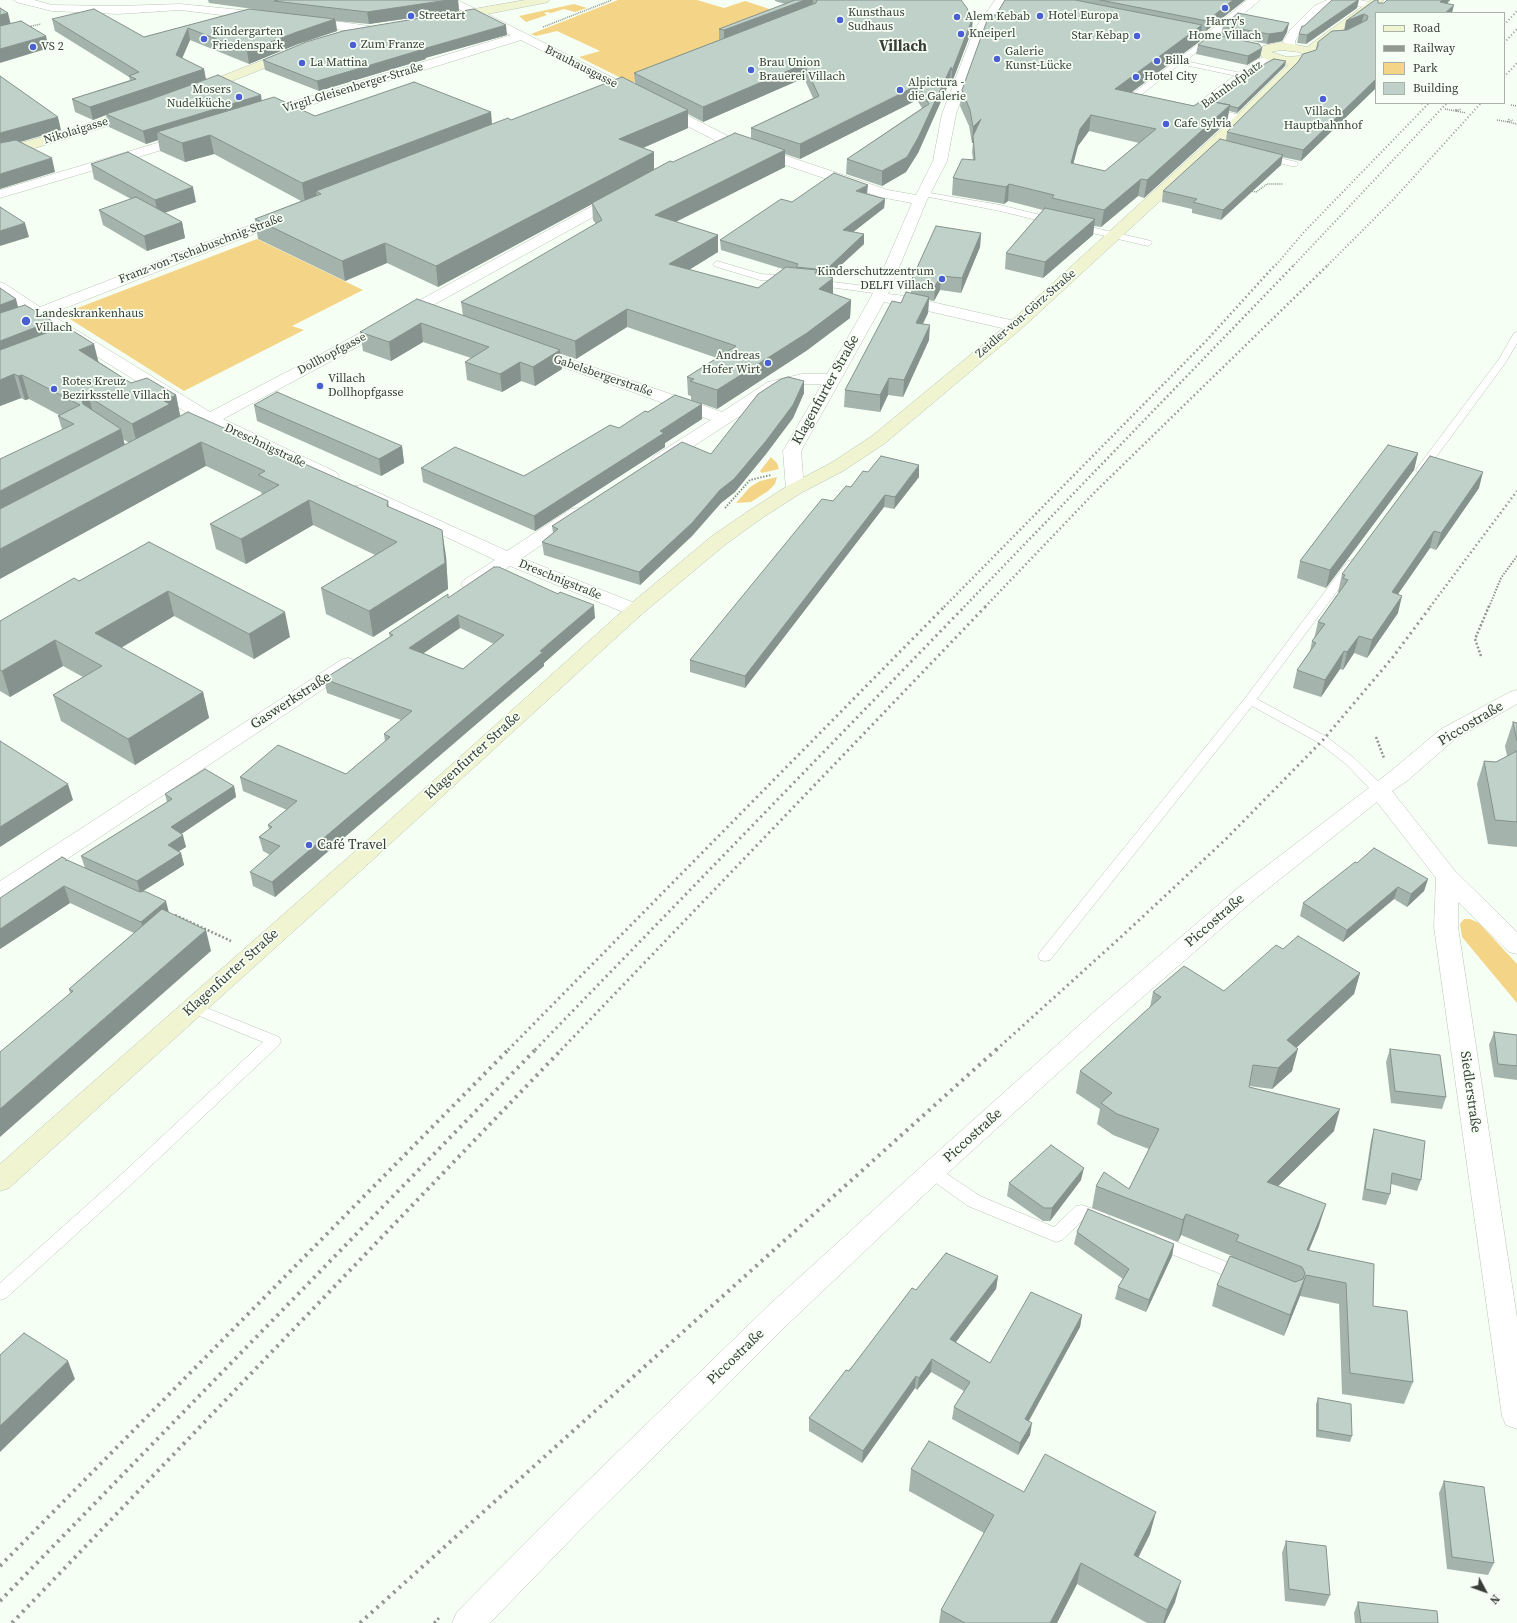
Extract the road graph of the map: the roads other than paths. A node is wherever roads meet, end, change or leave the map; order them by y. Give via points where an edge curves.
1 (20, 0) edge
2 (451, 0) edge
3 (544, 0) edge
4 (1002, 0) edge
5 (1254, 0) edge
6 (1326, 2) edge
7 (181, 3) edge
8 (1380, 3) edge
9 (477, 13) junction
10 (276, 18) edge
11 (291, 19) edge
12 (443, 19) edge
13 (972, 19) edge
14 (384, 27) edge
15 (1163, 29) edge
16 (369, 30) junction
17 (980, 30) junction
18 (521, 36) junction
19 (1341, 37) edge
20 (336, 38) edge
21 (1208, 39) joint
22 (1326, 39) junction
23 (1290, 46) junction
24 (304, 48) edge
25 (1306, 51) junction
26 (1269, 54) junction
27 (1296, 61) junction
28 (1179, 62) junction
29 (1243, 76) junction
30 (636, 83) edge
31 (621, 87) junction
32 (187, 94) edge
33 (604, 94) edge
34 (1155, 100) edge
35 (146, 109) edge
36 (254, 118) edge
37 (1241, 119) junction
38 (201, 134) edge
39 (0, 152) edge
40 (1259, 155) edge
41 (1294, 164) edge
42 (630, 191) edge
43 (0, 194) edge
44 (922, 197) junction
45 (297, 212) edge
46 (1114, 235) junction
47 (1148, 243) dead end
48 (717, 264) dead end
49 (0, 287) edge
50 (880, 294) junction
51 (414, 309) junction
52 (39, 317) junction
53 (436, 317) edge
54 (1015, 326) junction
55 (1517, 335) edge
56 (516, 345) edge
57 (832, 379) junction
58 (209, 419) junction
59 (724, 419) junction
60 (165, 443) edge
61 (644, 470) edge
62 (1412, 482) edge
63 (795, 489) junction
64 (591, 504) edge
65 (1360, 552) edge
66 (509, 559) junction
67 (455, 594) edge
68 (635, 610) junction
69 (365, 653) edge
70 (1517, 696) edge
71 (1250, 700) junction
72 (1380, 790) junction
73 (1447, 877) junction
74 (0, 892) edge
75 (1517, 946) edge
76 (1045, 956) dead end
77 (192, 1007) junction
78 (932, 1172) junction
79 (0, 1180) edge
80 (1118, 1226) edge
81 (1141, 1235) edge
82 (1252, 1280) edge
83 (0, 1293) edge
84 (1517, 1416) edge
85 (468, 1623) edge

1 - 7 street via 52,8 118,10
2 - 9 street, Brauhausgasse
3 - 9 street
4 - 17 street, Klagenfurter Straße
5 - 21 street
6 - 8 street, Bahnhofplatz
6 - 23 street, Bahnhofplatz via 1295,32 1289,41
7 - 10 street
8 - 22 street, Bahnhofplatz
9 - 12 street
9 - 18 street, Brauhausgasse
11 - 16 street
13 - 17 street
14 - 16 street
15 - 26 street via 1250,46
16 - 20 street
17 - 44 street, Klagenfurter Straße via 950,114 940,161
18 - 31 street, Brauhausgasse
18 - 36 street, Virgil-Gleisenberger-Straße
19 - 22 lane
21 - 28 lane
22 - 25 street, Bahnhofplatz
23 - 25 street, Bahnhofplatz
23 - 26 street, Bahnhofplatz via 1272,47
24 - 32 street
25 - 27 street, Bahnhofplatz via 1309,53 1307,58
26 - 27 street, Bahnhofplatz via 1279,60
26 - 29 street, Bahnhofplatz
27 - 37 street, Bahnhofplatz
28 - 29 lane
28 - 34 lane via 1135,96
29 - 37 street, Bahnhofplatz via 1193,109
30 - 31 lane
31 - 33 street
31 - 44 street, Brauhausgasse via 719,143 885,194
35 - 39 street, Nikolaigasse
37 - 46 street, Zeidler-von-Görz-Straße via 1218,145
38 - 43 street
40 - 41 lane
42 - 51 street, Dollhopfgasse
44 - 46 lane via 1000,208
44 - 50 street, Klagenfurter Straße
45 - 52 street, Franz-von-Tschabuschnig-Straße
46 - 47 lane
46 - 54 street, Zeidler-von-Görz-Straße
48 - 50 lane via 760,277
49 - 52 street, Dreschnigstraße
50 - 54 street
50 - 57 street, Klagenfurter Straße
51 - 53 street
51 - 58 street, Dollhopfgasse
52 - 58 street, Dreschnigstraße via 75,342
54 - 63 street, Zeidler-von-Görz-Straße via 878,440 837,467
55 - 62 lane via 1503,360
56 - 59 street, Gabelsbergerstraße
57 - 59 street via 802,379 774,386
57 - 63 street, Klagenfurter Straße via 792,452
58 - 60 street, Dollhopfgasse
58 - 66 street, Dreschnigstraße
59 - 61 street
63 - 68 street, Klagenfurter Straße via 719,540
64 - 66 street
65 - 71 lane
66 - 67 street
66 - 68 street, Dreschnigstraße
68 - 77 street, Klagenfurter Straße
69 - 74 street, Gaswerkstraße via 57,862
70 - 72 street, Piccostraße via 1448,734
71 - 72 lane via 1323,740 1364,773
71 - 76 lane
72 - 73 street
72 - 78 street, Piccostraße via 1241,898
73 - 75 street
73 - 84 street, Siedlerstraße via 1446,927
77 - 79 street, Klagenfurter Straße
77 - 83 lane via 274,1040 130,1176
78 - 80 lane via 974,1201 1056,1235 1082,1211
78 - 85 street, Piccostraße via 779,1314
81 - 82 lane

